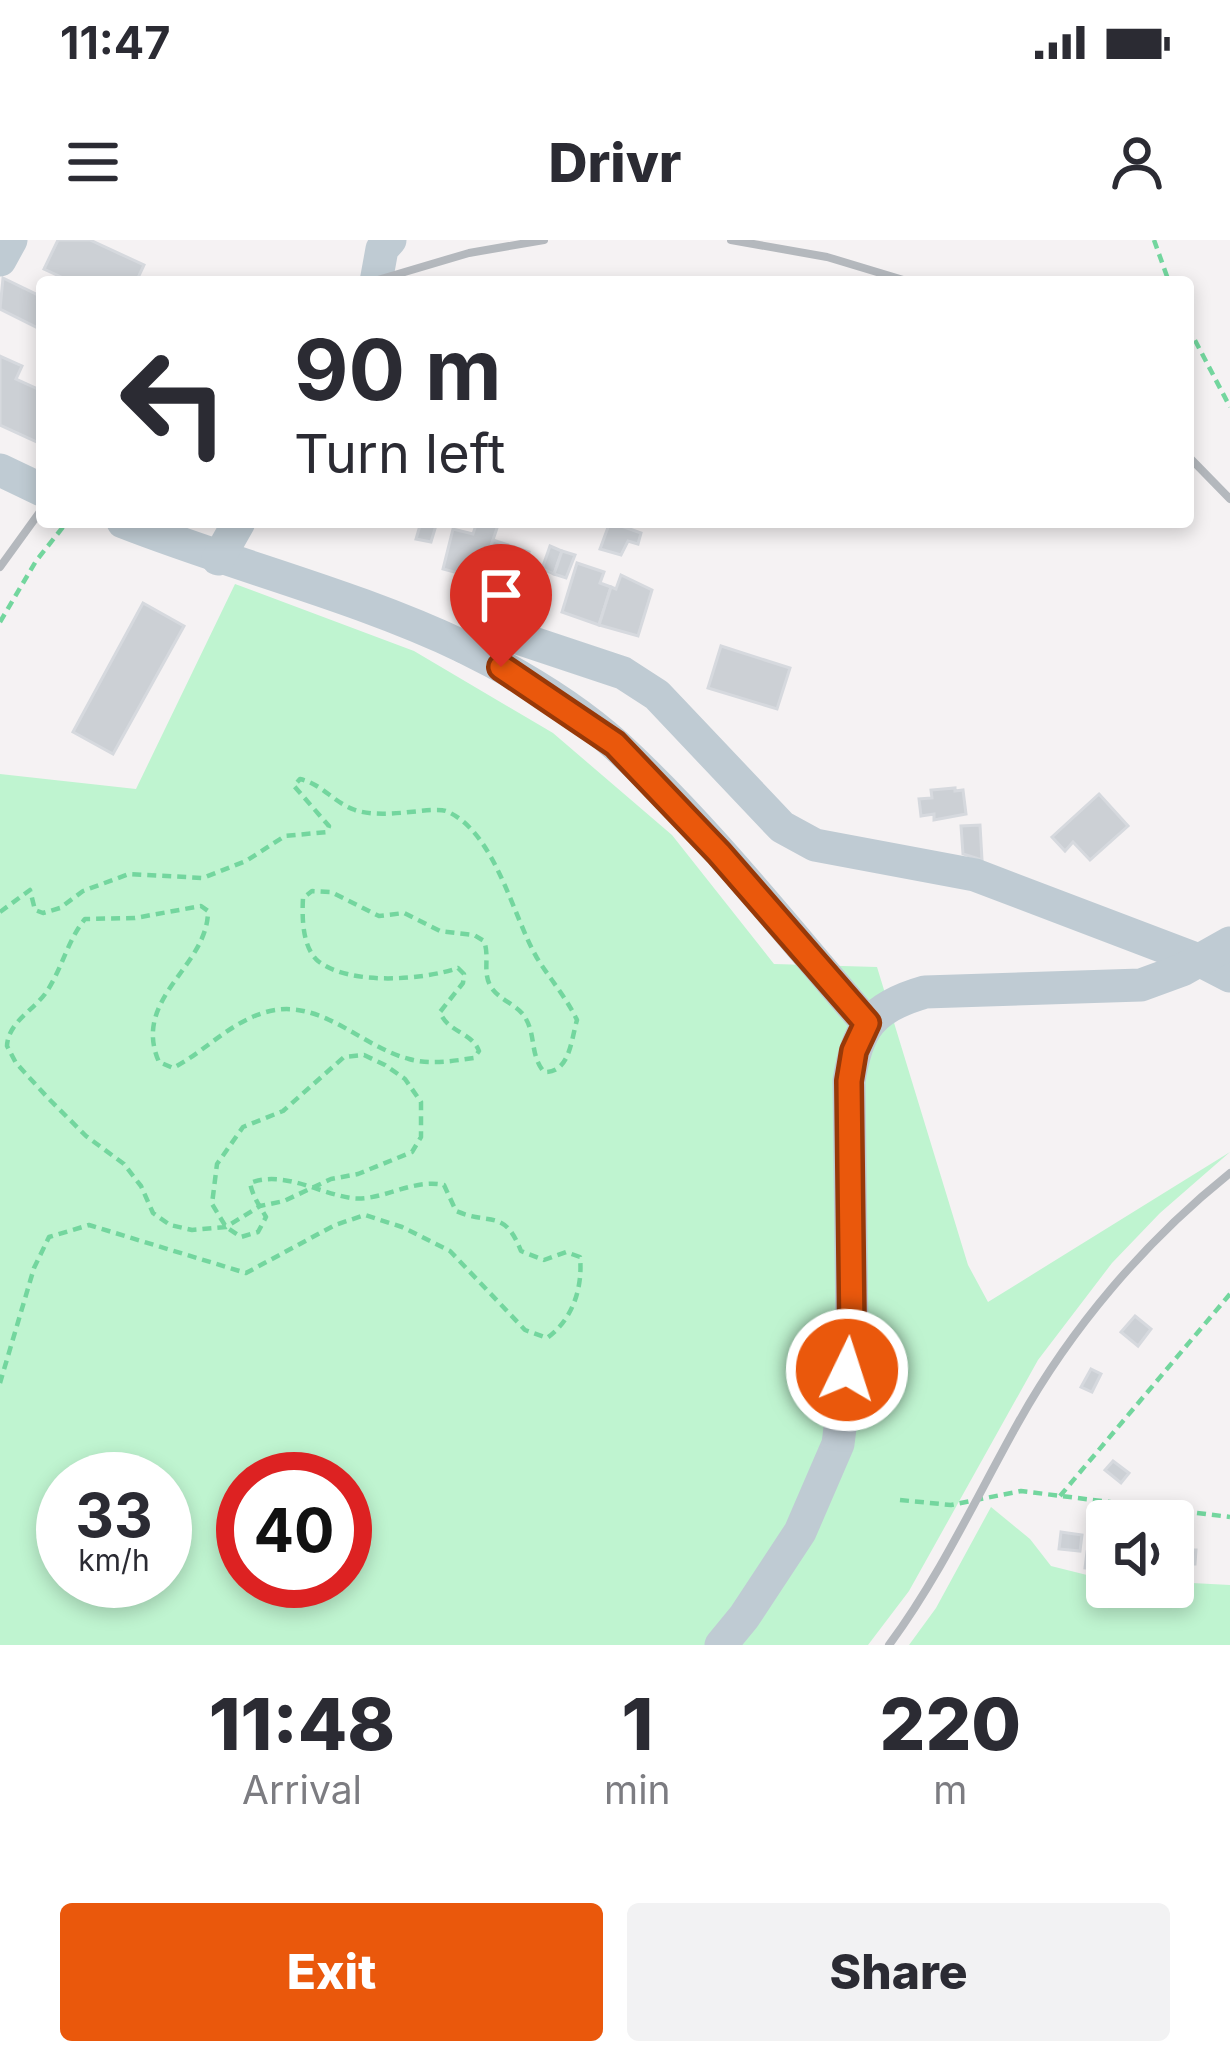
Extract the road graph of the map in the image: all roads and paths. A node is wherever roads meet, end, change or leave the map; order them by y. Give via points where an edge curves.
1 (11, 240) edge
2 (390, 240) edge
3 (1154, 240) edge
4 (0, 260) edge
5 (377, 276) edge
6 (1167, 276) edge
7 (1194, 338) edge
8 (1230, 407) edge
9 (0, 470) edge
10 (36, 487) edge
11 (62, 528) edge
12 (138, 528) edge
13 (236, 528) edge
14 (218, 559) junction
15 (0, 622) edge
16 (464, 647) junction
17 (0, 913) edge
18 (1220, 960) edge
19 (867, 1023) junction
20 (314, 1187) junction
21 (260, 1206) junction
22 (226, 1227) junction
23 (1230, 1294) edge
24 (0, 1383) edge
25 (1060, 1496) junction
26 (900, 1500) dead end
27 (1230, 1517) edge
28 (721, 1645) edge

1 - 4 street
2 - 5 street
3 - 6 path
7 - 8 path
9 - 10 street
11 - 15 path
12 - 14 street
13 - 14 street
14 - 16 street
16 - 18 street via 515,637 641,683 757,804 815,845 975,875
16 - 19 street via 615,744
17 - 22 path via 30,890 43,913 129,874 203,878 285,836 327,832 294,786 300,779 357,811 391,816 441,808 499,867 538,958 577,1020 564,1066 554,1073 534,1059 526,1017 491,988 484,941 404,913 379,916 331,892 303,898 319,962 373,979 458,968 463,983 440,1012 476,1042 474,1058 404,1058 317,1014 271,1011 173,1068 159,1062 150,1031 208,928 208,911 101,915 74,933 65,962 13,1026 7,1046 60,1111 124,1164 153,1213 170,1226
18 - 19 street via 1118,988 925,992
19 - 28 street via 849,1081 852,1332 838,1444 800,1532
20 - 21 path
20 - 21 path via 266,1177 250,1183
20 - 22 path via 412,1152 421,1137 421,1102 386,1065 344,1057 284,1111 243,1126 217,1164 212,1204
20 - 24 path via 356,1199 427,1181 444,1185 456,1210 511,1226 521,1251 544,1260 566,1252 580,1257 567,1324 547,1338 525,1330 450,1251 365,1215 246,1273 89,1225 49,1238
21 - 22 path
21 - 22 path via 266,1217 258,1232 241,1237
23 - 25 path
25 - 26 path via 1021,1491 951,1505
25 - 27 path

